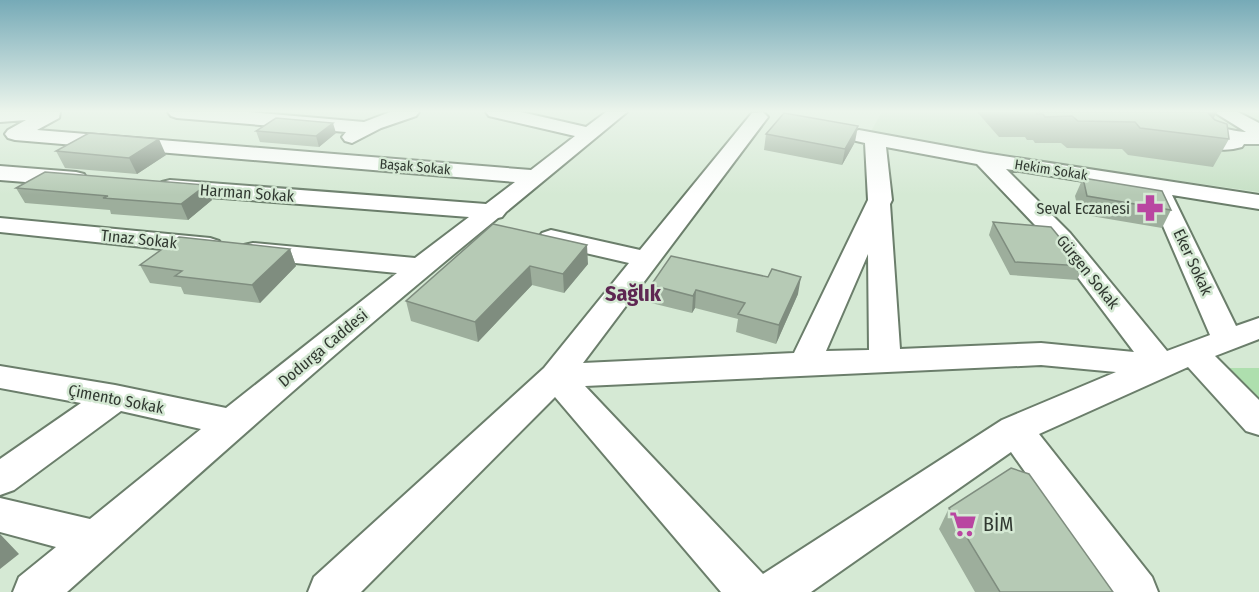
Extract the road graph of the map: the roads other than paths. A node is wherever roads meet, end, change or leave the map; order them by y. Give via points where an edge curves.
1 (82, 140) edge
2 (352, 140) edge
3 (583, 140) edge
4 (742, 140) edge
5 (860, 140) edge
6 (906, 140) edge
7 (992, 153) junction
8 (325, 160) junction
9 (0, 173) edge
10 (535, 177) junction
11 (1004, 178) junction
12 (94, 181) edge
13 (153, 185) edge
14 (1259, 186) edge
15 (1162, 195) junction
16 (880, 200) junction
17 (1259, 202) edge
18 (1259, 217) edge
19 (502, 223) junction
20 (0, 225) edge
21 (646, 259) junction
22 (421, 267) junction
23 (1243, 333) edge
24 (885, 358) junction
25 (1177, 358) junction
26 (804, 363) junction
27 (556, 376) junction
28 (0, 377) edge
29 (115, 397) junction
30 (1259, 422) edge
31 (232, 423) junction
32 (1015, 430) junction
33 (0, 479) edge
34 (0, 515) edge
35 (97, 539) junction
36 (35, 592) edge
37 (330, 592) edge
38 (750, 592) edge
39 (774, 592) edge
40 (1136, 592) edge

1 - 8 street, Başak Sokak
2 - 8 street
3 - 10 street, Dodurga Caddesi
4 - 21 street
5 - 16 street, Hekim Sokak
6 - 7 street, Hekim Sokak
7 - 11 street, Gürgen Sokak
7 - 14 street
7 - 15 street, Hekim Sokak
8 - 10 street, Başak Sokak
9 - 12 street
10 - 19 street, Dodurga Caddesi
11 - 15 street
11 - 25 street, Gürgen Sokak
13 - 19 street, Harman Sokak
15 - 17 street, Hekim Sokak
15 - 18 street
15 - 23 street, Eker Sokak
16 - 24 street
16 - 26 street
19 - 21 street, Harman Sokak
19 - 22 street, Dodurga Caddesi
20 - 22 street, Tınaz Sokak
21 - 27 street
22 - 31 street, Dodurga Caddesi
23 - 25 street
24 - 25 street via 1041,354
24 - 26 street
25 - 30 street, Gürgen Sokak
25 - 32 street
26 - 27 street
27 - 37 street
27 - 38 street
28 - 29 street, Çimento Sokak
29 - 31 street, Çimento Sokak
29 - 33 street
31 - 35 street, Dodurga Caddesi
32 - 39 street
32 - 40 street
34 - 35 street
35 - 36 street, Dodurga Caddesi

